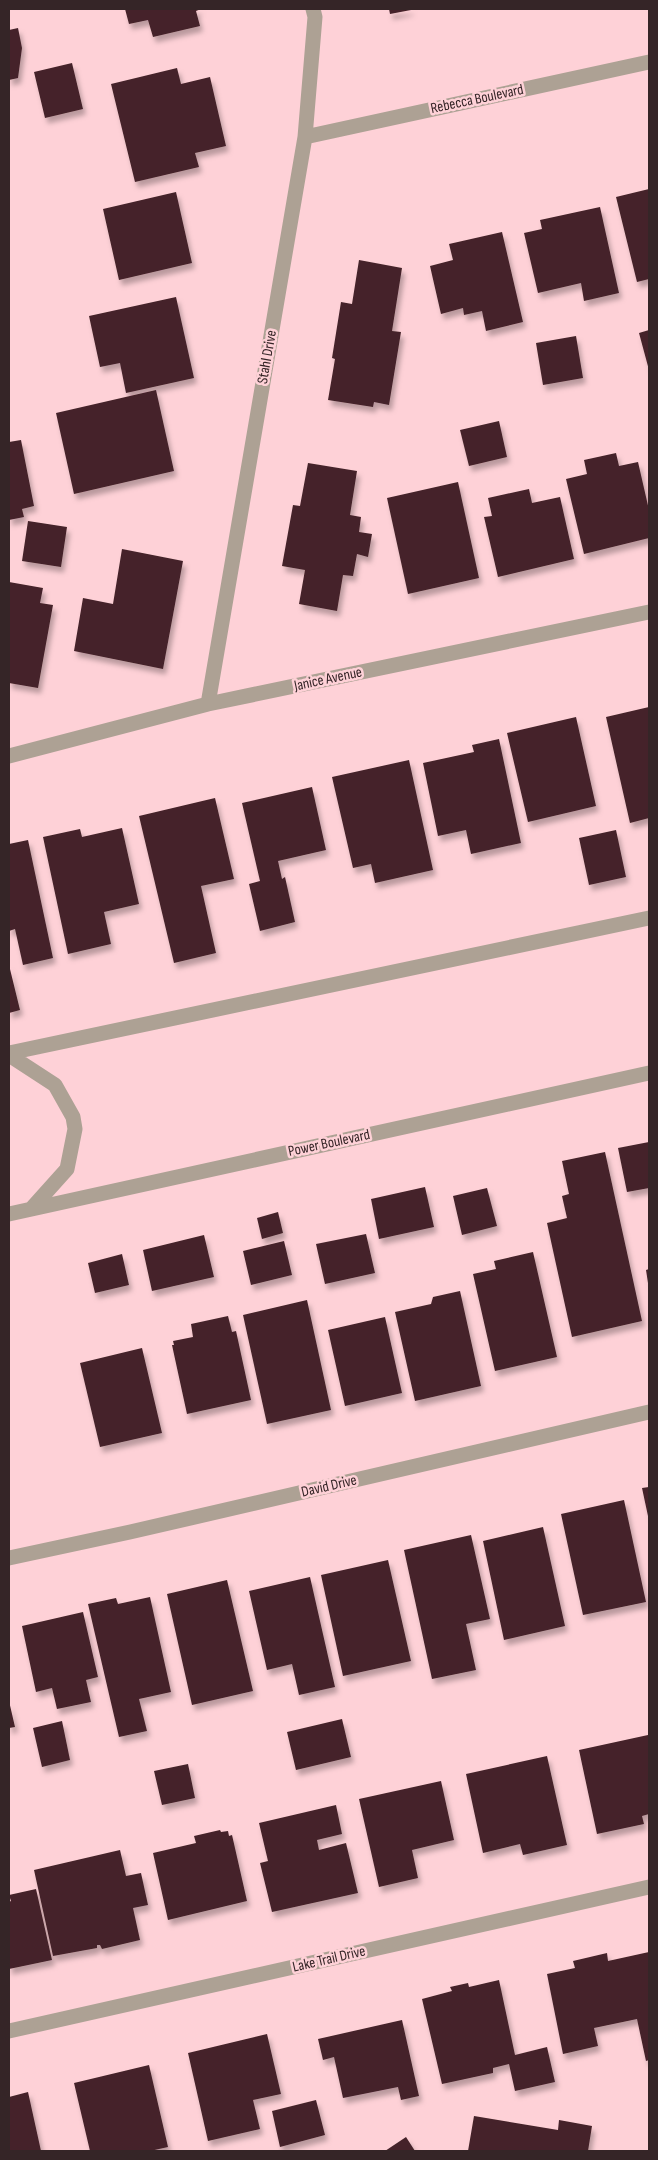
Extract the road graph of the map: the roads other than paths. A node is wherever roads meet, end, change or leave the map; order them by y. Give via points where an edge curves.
1 (313, 9) edge
2 (649, 62) edge
3 (305, 137) junction
4 (649, 612) edge
5 (208, 704) junction
6 (9, 756) edge
7 (649, 918) edge
8 (9, 1054) edge
9 (649, 1073) edge
10 (32, 1208) junction
11 (9, 1214) edge
12 (649, 1412) edge
13 (9, 1558) edge
14 (649, 1887) edge
15 (9, 2031) edge

1 - 3 street, Stahl Drive
2 - 3 street, Rebecca Boulevard
3 - 5 street, Stahl Drive
4 - 5 street, Janice Avenue
5 - 6 street, Janice Avenue
7 - 8 street
8 - 10 street via 54,1085 73,1117 75,1129 67,1168
9 - 10 street, Power Boulevard
10 - 11 street, Power Boulevard
12 - 13 street, David Drive
14 - 15 street, Lake Trail Drive

